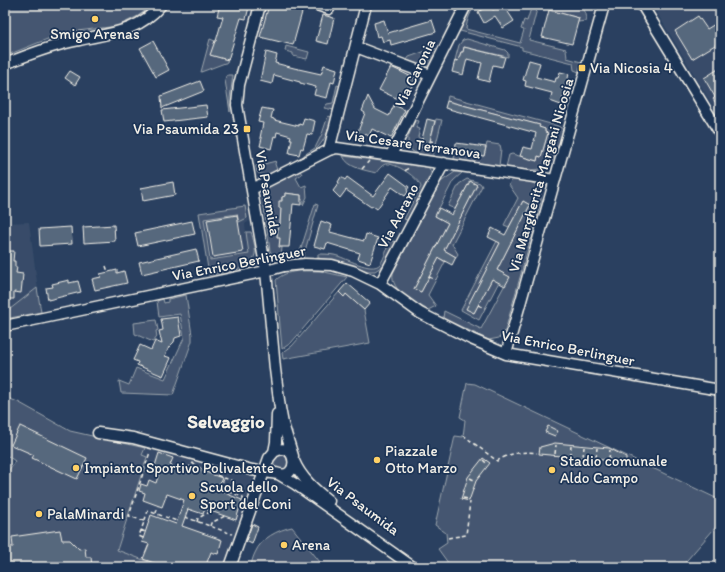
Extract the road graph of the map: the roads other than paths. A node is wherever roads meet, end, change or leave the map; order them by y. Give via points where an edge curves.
1 (161, 5) edge
2 (260, 5) edge
3 (317, 5) edge
4 (366, 5) edge
5 (466, 5) edge
6 (642, 5) edge
7 (604, 7) edge
8 (329, 8) dead end
9 (356, 47) junction
10 (5, 64) edge
11 (430, 75) junction
12 (720, 133) edge
13 (329, 150) junction
14 (391, 155) junction
15 (444, 163) junction
16 (555, 180) junction
17 (252, 188) junction
18 (266, 271) junction
19 (380, 284) junction
20 (5, 326) edge
21 (506, 354) junction
22 (277, 388) junction
23 (720, 390) edge
24 (98, 433) dead end
25 (274, 452) junction
26 (293, 459) junction
27 (269, 462) junction
28 (265, 473) junction
29 (278, 474) junction
30 (235, 564) edge
31 (413, 567) edge
32 (422, 567) edge

1 - 10 street via 150,16 118,33 52,46
2 - 17 street, Via Psaumida via 239,85 237,105
3 - 8 street
4 - 9 street
5 - 11 street, Via Caronia
6 - 12 street
7 - 16 street, Via Margherita Margani Nicosia
9 - 11 street
9 - 13 street
11 - 14 street, Via Caronia
13 - 14 street, Via Cesare Terranova via 337,148
13 - 17 street, Via Cesare Terranova
14 - 15 street, Via Cesare Terranova
15 - 16 street, Via Cesare Terranova
15 - 19 street, Via Adrano
16 - 21 street, Via Margherita Margani Nicosia
17 - 18 street, Via Psaumida
18 - 19 street, Via Enrico Berlinguer via 284,266 317,263 353,271
18 - 20 street, Via Enrico Berlinguer
18 - 22 street, Via Psaumida
19 - 21 street, Via Enrico Berlinguer via 420,312
21 - 23 street, Via Enrico Berlinguer
22 - 25 street
22 - 26 street, Via Psaumida via 283,424
24 - 28 street via 133,438
25 - 26 street via 284,449 291,453
25 - 27 street
26 - 29 street via 290,471
26 - 32 street, Via Psaumida via 299,472 333,505
27 - 28 street
27 - 29 street via 271,469
28 - 29 street
28 - 30 street
29 - 31 street, Via Psaumida

